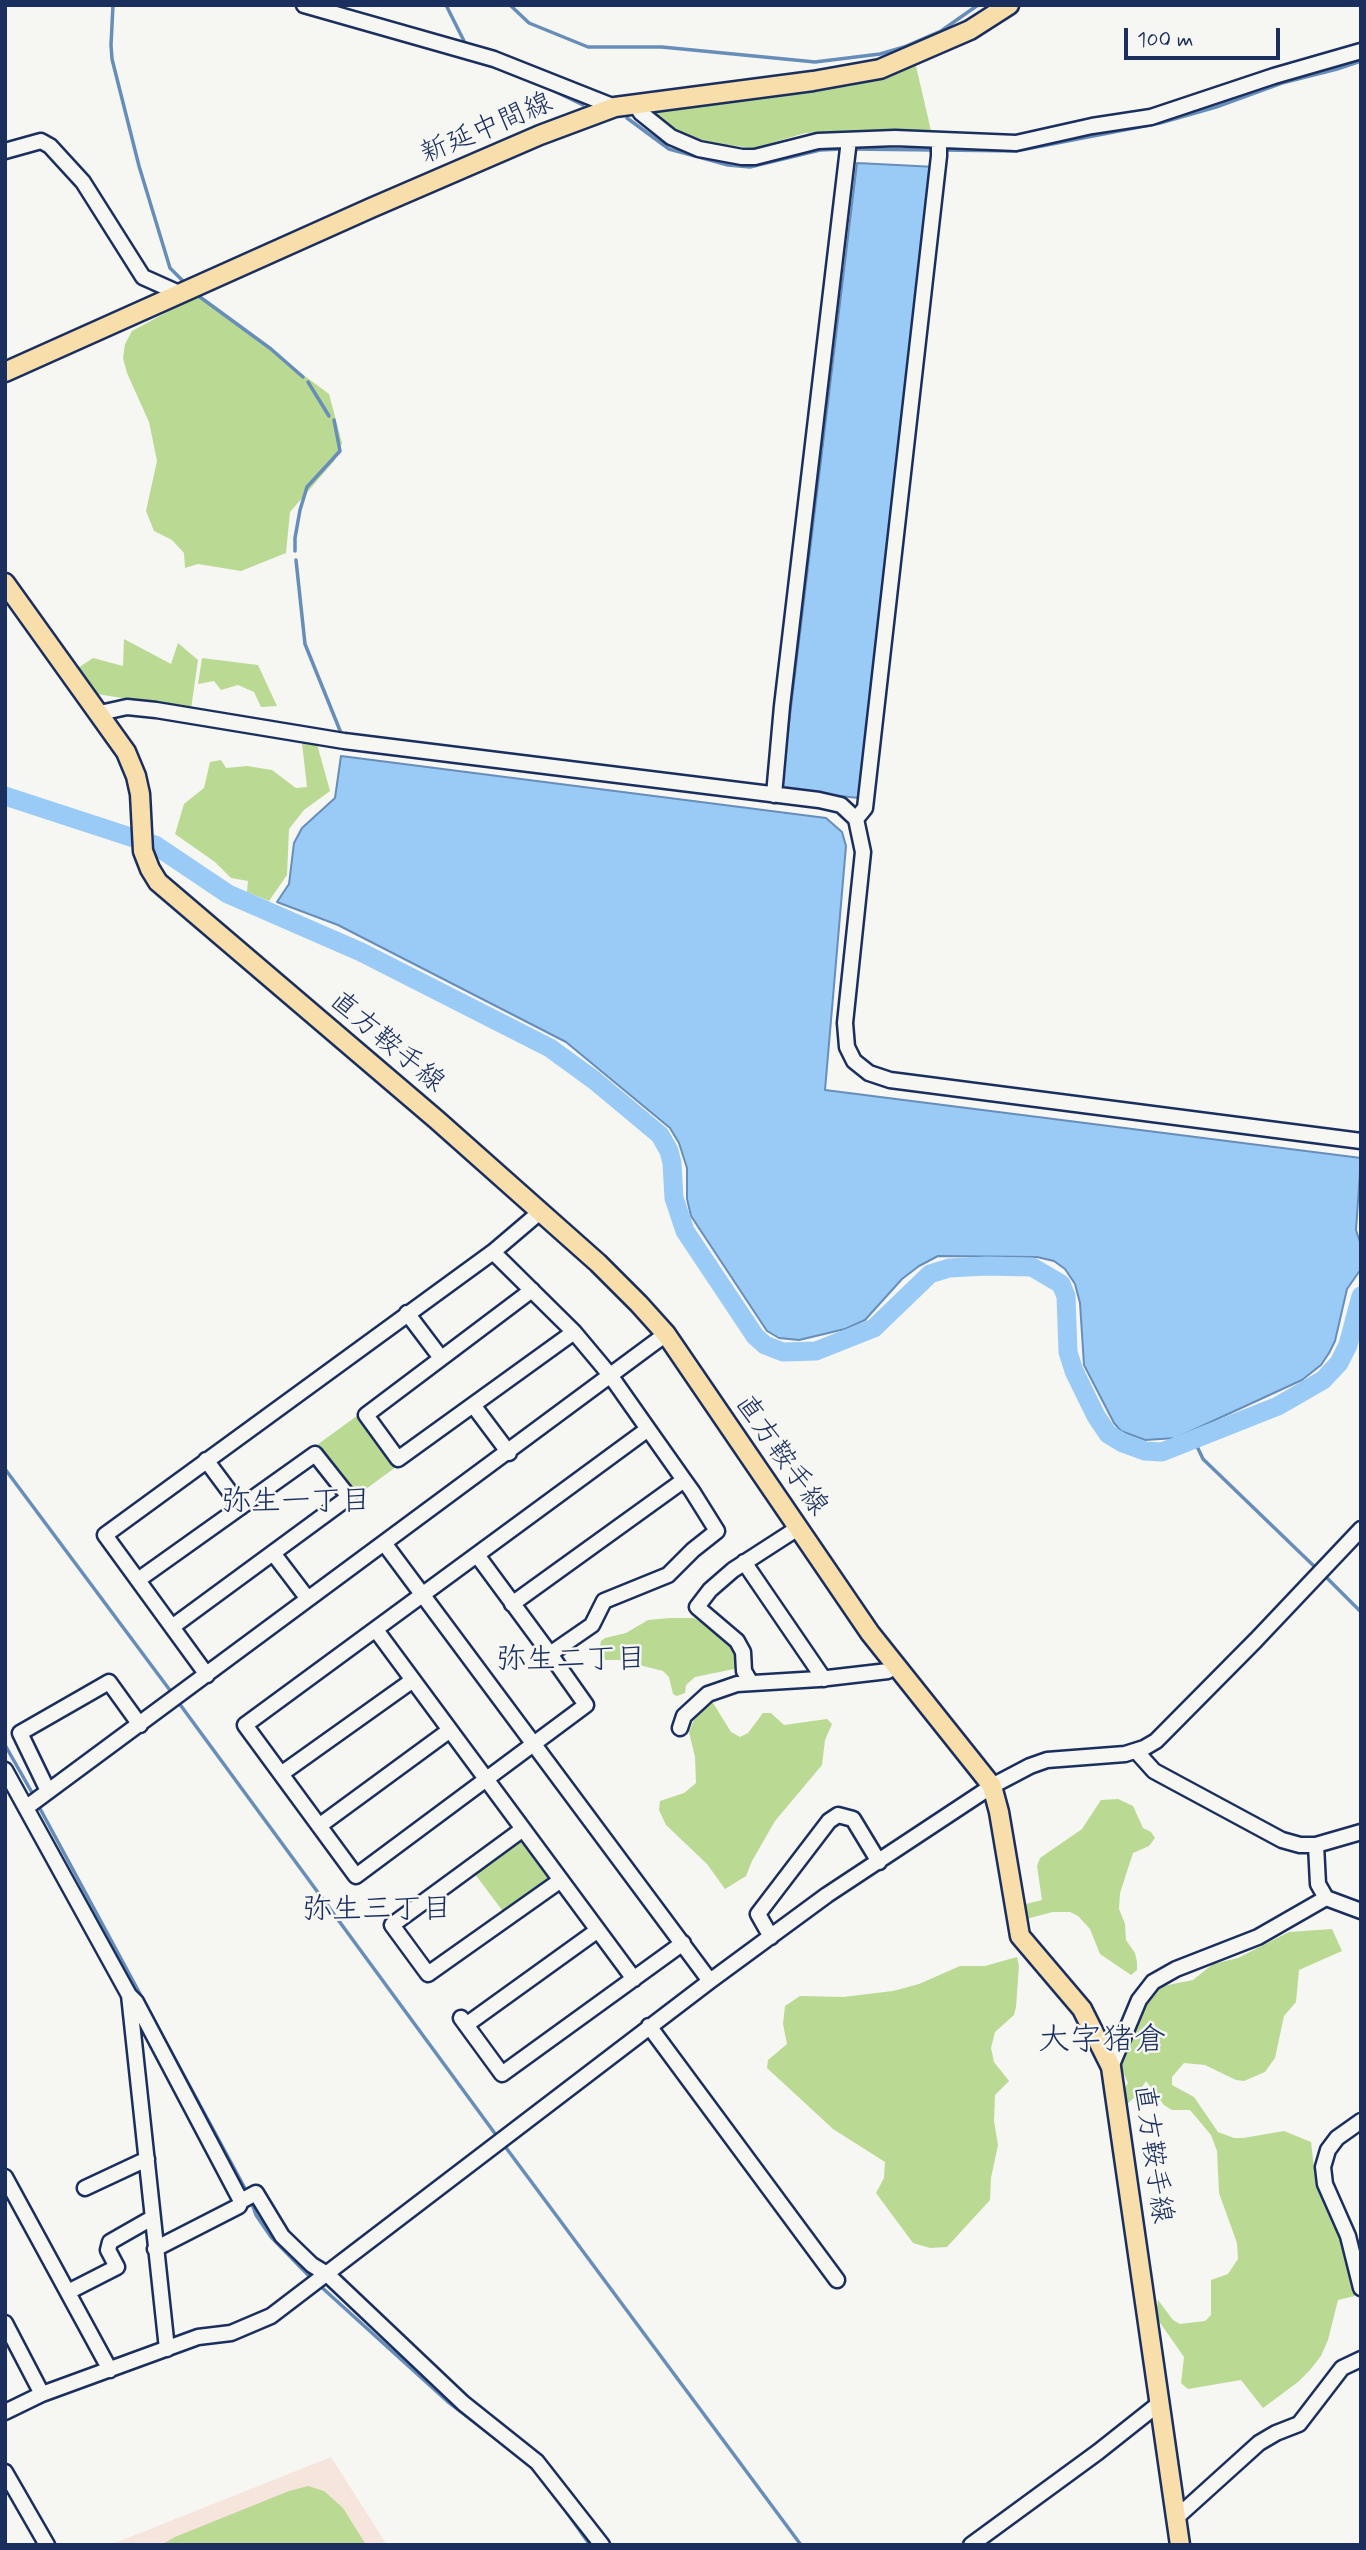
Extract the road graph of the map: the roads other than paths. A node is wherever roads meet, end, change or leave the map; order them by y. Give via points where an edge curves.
1 (304, 5) edge
2 (1009, 5) edge
3 (1361, 51) edge
4 (635, 104) junction
5 (615, 107) junction
6 (849, 140) junction
7 (939, 141) junction
8 (5, 151) edge
9 (181, 294) junction
10 (5, 372) edge
11 (5, 583) edge
12 (100, 713) junction
13 (774, 794) junction
14 (856, 820) junction
15 (1361, 1141) edge
16 (540, 1212) junction
17 (493, 1252) junction
18 (532, 1290) junction
19 (407, 1314) junction
20 (574, 1332) junction
21 (666, 1335) junction
22 (441, 1358) junction
23 (610, 1375) junction
24 (473, 1405) junction
25 (648, 1429) junction
26 (509, 1452) junction
27 (206, 1460) junction
28 (684, 1480) junction
29 (241, 1507) junction
30 (798, 1528) junction
31 (1361, 1529) edge
32 (384, 1543) junction
33 (273, 1553) junction
34 (477, 1555) junction
35 (744, 1562) junction
36 (138, 1580) junction
37 (424, 1595) junction
38 (308, 1599) junction
39 (512, 1604) junction
40 (172, 1627) junction
41 (376, 1630) junction
42 (550, 1654) junction
43 (895, 1663) junction
44 (207, 1675) junction
45 (824, 1679) junction
46 (413, 1680) junction
47 (751, 1684) junction
48 (139, 1725) junction
49 (680, 1728) dead end
50 (450, 1730) junction
51 (535, 1743) junction
52 (1136, 1751) junction
53 (5, 1770) edge
54 (281, 1774) junction
55 (486, 1779) junction
56 (992, 1786) junction
57 (48, 1791) junction
58 (26, 1807) junction
59 (319, 1826) junction
60 (523, 1829) junction
61 (1361, 1832) edge
62 (1317, 1845) junction
63 (879, 1862) junction
64 (561, 1880) junction
65 (1326, 1898) junction
66 (1361, 1911) edge
67 (598, 1930) junction
68 (771, 1937) junction
69 (683, 1943) junction
70 (634, 1979) junction
71 (710, 1981) junction
72 (129, 1995) junction
73 (649, 2026) junction
74 (1111, 2067) junction
75 (1361, 2121) edge
76 (147, 2159) junction
77 (5, 2177) edge
78 (85, 2188) dead end
79 (241, 2201) junction
80 (152, 2218) junction
81 (155, 2249) junction
82 (327, 2274) junction
83 (837, 2280) dead end
84 (1361, 2288) edge
85 (68, 2292) junction
86 (5, 2323) edge
87 (167, 2349) junction
88 (1361, 2359) edge
89 (110, 2370) junction
90 (42, 2394) junction
91 (1161, 2405) junction
92 (5, 2412) edge
93 (5, 2472) edge
94 (1176, 2518) junction
95 (47, 2545) edge
96 (602, 2545) edge
97 (971, 2545) edge
98 (1180, 2545) edge

1 - 5 street via 494,59
2 - 4 main road, 新延中間線 via 970,30 880,69
3 - 7 street via 1151,117 1016,143
4 - 5 main road, 新延中間線
4 - 6 street via 671,137 699,149 742,157 818,141
5 - 9 main road, 新延中間線 via 505,149
6 - 7 street
6 - 13 street
7 - 14 street via 865,808
8 - 9 street via 41,141 51,146 83,183 143,277
9 - 10 main road, 新延中間線
11 - 12 main road, 直方鞍手線
12 - 13 street via 127,707 156,710 344,741
12 - 16 main road, 直方鞍手線 via 136,776 143,851 158,882
13 - 14 street via 841,805
14 - 15 street via 863,852 845,1023 847,1047 854,1061 869,1073 890,1080
16 - 17 street
16 - 21 main road, 直方鞍手線 via 598,1263
17 - 18 street
17 - 19 street
18 - 20 street
18 - 22 street
19 - 22 street
19 - 27 street
20 - 23 street
20 - 24 street
21 - 23 street
21 - 30 main road, 直方鞍手線
22 - 24 street via 366,1415 398,1459
23 - 25 street
23 - 26 street
24 - 26 street
25 - 28 street
25 - 34 street
26 - 32 street
27 - 29 street
27 - 36 street via 105,1535
28 - 39 street
28 - 42 street via 717,1531 668,1575 604,1601 592,1625
29 - 33 street via 315,1454 349,1497
29 - 36 street
30 - 35 street
30 - 43 main road, 直方鞍手線
31 - 52 street via 1156,1741
32 - 37 street
32 - 38 street
33 - 38 street
33 - 40 street
34 - 37 street
34 - 39 street
35 - 45 street
35 - 47 street via 710,1590 698,1607 737,1642
36 - 40 street
37 - 41 street
37 - 51 street
38 - 44 street
39 - 42 street
40 - 44 street
41 - 46 street
41 - 54 street via 245,1726
42 - 51 street via 586,1706
43 - 45 street via 888,1671
43 - 56 main road, 直方鞍手線
44 - 48 street
45 - 47 street
46 - 50 street
46 - 54 street
47 - 49 street via 708,1694 684,1716
48 - 57 street
48 - 57 street via 108,1682 20,1733
50 - 55 street
50 - 59 street
51 - 55 street
51 - 69 street
52 - 56 street via 1047,1759
52 - 62 street via 1162,1776 1282,1840
53 - 58 street
54 - 59 street
55 - 59 street via 356,1876
55 - 60 street
56 - 63 street
56 - 74 main road, 直方鞍手線 via 1020,1936 1082,2009
57 - 58 street
58 - 72 street
60 - 64 street
60 - 64 street via 392,1925 421,1964 428,1973
61 - 62 street
62 - 65 street via 1318,1884
63 - 68 street
63 - 68 street via 853,1819 838,1815 829,1821 758,1914
64 - 67 street
65 - 66 street
65 - 74 street via 1258,1937 1153,1982 1139,2000
67 - 70 street
67 - 70 street via 464,2022 502,2074
68 - 71 street
69 - 70 street
69 - 71 street
71 - 73 street
72 - 76 street
72 - 79 street
73 - 82 street
73 - 83 street
74 - 91 main road, 直方鞍手線
75 - 84 street via 1337,2138 1323,2167
76 - 78 street
76 - 80 street
77 - 85 street
79 - 81 street
79 - 82 street via 256,2193 282,2236
80 - 81 street
80 - 85 street via 110,2242 108,2250 117,2267
81 - 87 street
82 - 87 street via 271,2316 232,2333 198,2337
82 - 96 street via 463,2403 537,2462
85 - 89 street
86 - 90 street
87 - 89 street
88 - 94 street via 1342,2368 1299,2424 1259,2443
89 - 90 street
90 - 92 street
91 - 94 main road, 直方鞍手線
91 - 97 street
93 - 95 street
94 - 98 main road, 直方鞍手線

